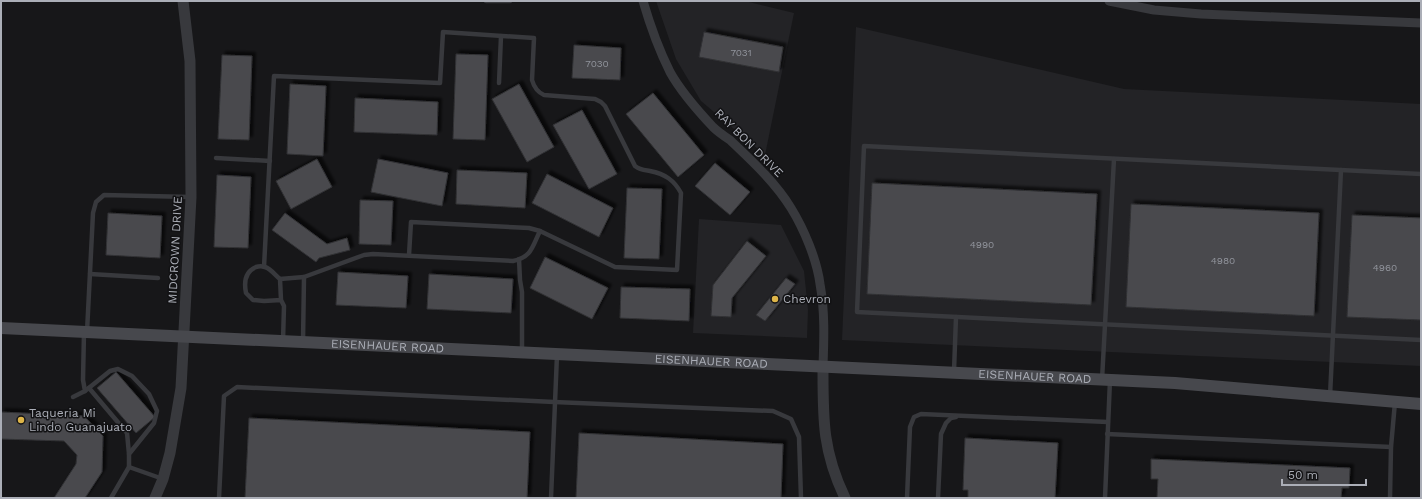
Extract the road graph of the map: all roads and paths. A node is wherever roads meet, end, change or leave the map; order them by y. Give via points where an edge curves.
1 (183, 1) edge
2 (486, 1) edge
3 (510, 1) edge
4 (643, 1) edge
5 (1109, 1) edge
6 (1421, 23) edge
7 (501, 36) junction
8 (499, 83) dead end
9 (216, 158) dead end
10 (1114, 159) junction
11 (270, 161) junction
12 (1341, 170) junction
13 (1421, 174) edge
14 (191, 198) junction
15 (540, 231) junction
16 (409, 256) junction
17 (519, 259) junction
18 (264, 267) junction
19 (90, 274) junction
20 (304, 277) junction
21 (158, 278) dead end
22 (280, 279) junction
23 (281, 300) junction
24 (956, 317) junction
25 (1105, 324) junction
26 (1, 328) edge
27 (85, 332) junction
28 (1333, 335) junction
29 (184, 337) junction
30 (1421, 340) edge
31 (283, 341) junction
32 (303, 342) junction
33 (522, 352) junction
34 (557, 354) junction
35 (823, 366) junction
36 (954, 373) junction
37 (1106, 380) junction
38 (87, 390) junction
39 (1330, 396) junction
40 (74, 397) dead end
41 (554, 402) junction
42 (1395, 402) junction
43 (1421, 404) edge
44 (962, 416) junction
45 (1108, 422) junction
46 (1107, 434) junction
47 (1391, 447) junction
48 (129, 454) junction
49 (129, 467) junction
50 (163, 479) junction
51 (110, 498) edge
52 (155, 498) edge
53 (219, 498) edge
54 (551, 498) edge
55 (801, 498) edge
56 (844, 498) edge
57 (907, 498) edge
58 (938, 498) edge
59 (1104, 498) edge
60 (1390, 498) edge

1 - 14 street, MIDCROWN DRIVE via 190,61
2 - 3 lane
4 - 35 street, RAY BON DRIVE via 675,79 714,127 764,173 790,208 803,233 820,283 824,338
5 - 6 street via 1154,10 1209,14
7 - 8 lane
7 - 11 lane via 443,32 440,83 274,76
7 - 15 lane via 534,38 532,80 539,93 595,99 601,102 635,166 667,177 675,183 681,193 677,270 615,267
9 - 11 lane
10 - 12 lane
10 - 24 lane via 864,146 857,312
10 - 25 lane
11 - 18 lane
12 - 13 lane
12 - 28 lane
14 - 19 lane via 104,195 96,202 93,213
14 - 29 street, MIDCROWN DRIVE
15 - 16 lane via 528,228 411,222
15 - 17 lane via 529,254
16 - 17 lane via 513,261
16 - 20 lane via 364,255
17 - 33 lane
18 - 22 lane
18 - 23 lane via 252,269 246,274 246,294 253,300
19 - 21 lane
19 - 27 lane
20 - 22 lane
20 - 32 lane
22 - 23 lane
23 - 31 lane via 284,306
24 - 25 lane
24 - 36 lane
25 - 28 lane
25 - 37 lane
26 - 27 main road, EISENHAUER ROAD
27 - 29 main road, EISENHAUER ROAD
27 - 38 lane via 82,380
28 - 30 lane
28 - 39 lane
29 - 31 main road, EISENHAUER ROAD
29 - 50 street, MIDCROWN DRIVE via 181,388 174,436
31 - 32 main road, EISENHAUER ROAD
32 - 33 main road, EISENHAUER ROAD
33 - 34 main road, EISENHAUER ROAD
34 - 35 main road, EISENHAUER ROAD
34 - 41 lane
35 - 36 main road, EISENHAUER ROAD
35 - 56 street, RAY BON DRIVE via 823,422 826,442 832,468
36 - 37 main road, EISENHAUER ROAD
37 - 39 main road, EISENHAUER ROAD
37 - 45 lane
38 - 40 lane
38 - 48 lane via 128,433
38 - 48 lane via 110,371 118,369 132,376 149,394 158,411 154,423
39 - 42 main road, EISENHAUER ROAD
41 - 53 lane via 238,387 224,396
41 - 54 lane
41 - 55 lane via 773,411 791,419 799,437
42 - 43 main road, EISENHAUER ROAD
42 - 47 lane
44 - 45 lane
44 - 57 lane via 921,414 914,417 910,427
44 - 58 lane via 951,418 943,428
45 - 46 lane
46 - 47 lane
46 - 59 lane
47 - 60 lane
48 - 49 lane
49 - 50 lane
49 - 51 lane
50 - 52 street, MIDCROWN DRIVE

